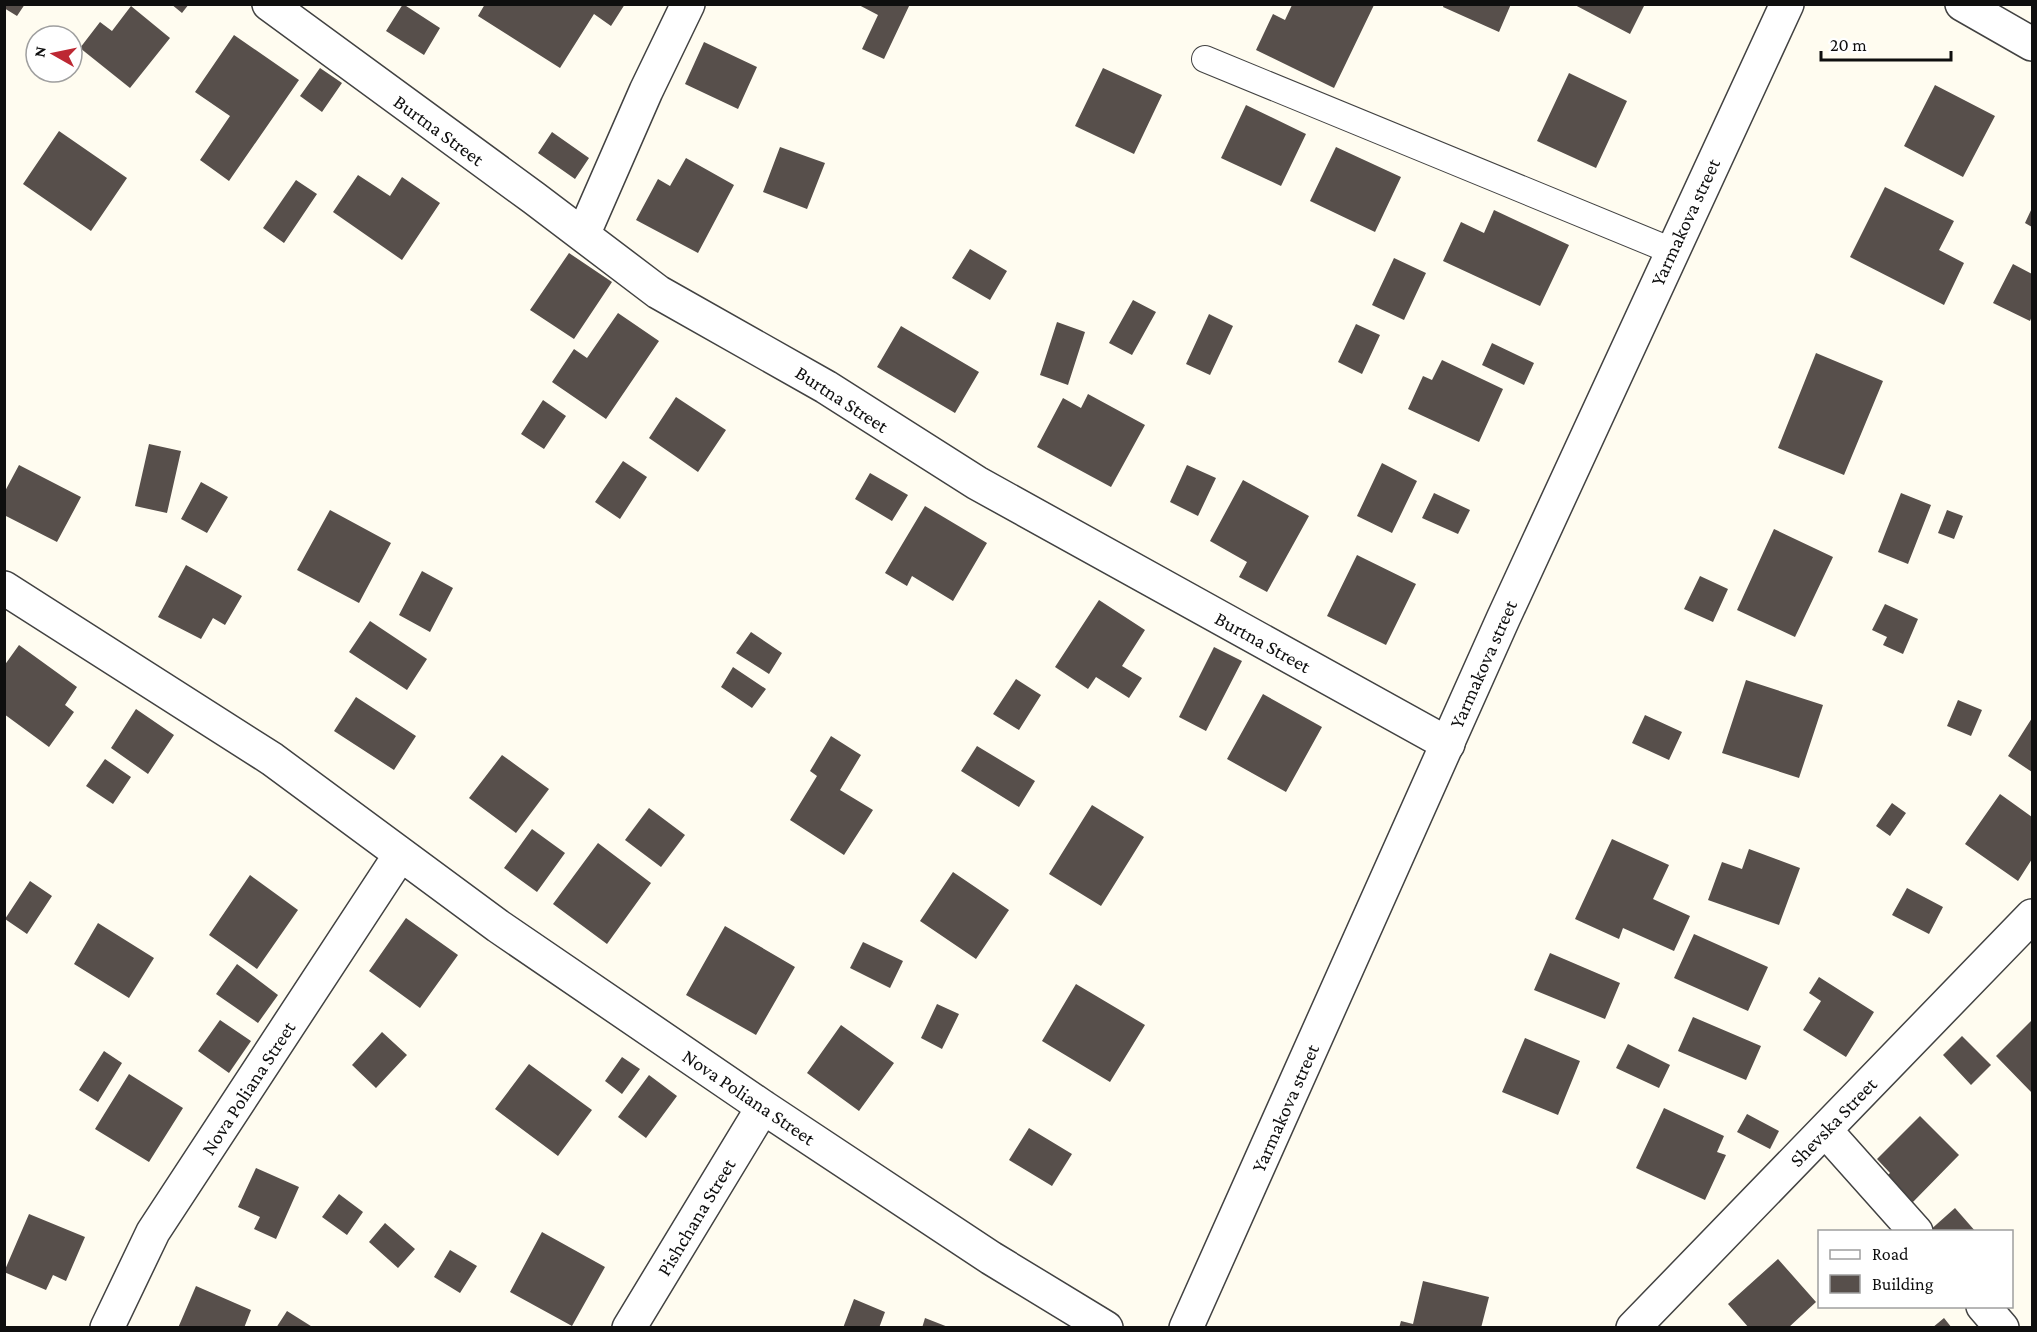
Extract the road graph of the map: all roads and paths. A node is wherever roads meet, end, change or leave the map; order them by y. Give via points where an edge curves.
1 (269, 4) edge
2 (688, 4) edge
3 (1787, 4) edge
4 (1962, 4) edge
5 (2032, 44) edge
6 (1205, 59) dead end
7 (583, 235) junction
8 (1672, 252) junction
9 (4, 588) edge
10 (1448, 744) junction
11 (400, 855) junction
12 (2032, 916) edge
13 (763, 1107) junction
14 (1825, 1130) junction
15 (1914, 1230) edge
16 (1985, 1308) edge
17 (107, 1328) edge
18 (629, 1328) edge
19 (1106, 1328) edge
20 (1186, 1328) edge
21 (1633, 1328) edge
22 (2002, 1328) edge

1 - 7 street, Burtna Street
2 - 7 street
3 - 8 street, Yarmakova street
4 - 5 street
6 - 8 lane
7 - 10 street, Burtna Street via 658,292 826,387 977,483
8 - 10 street, Yarmakova street
9 - 11 street, Nova Poliana Street via 272,759
10 - 20 street, Yarmakova street
11 - 13 street, Nova Poliana Street
11 - 17 street, Nova Poliana Street via 153,1232
12 - 14 street, Shevska Street
13 - 18 street, Pishchana Street
13 - 19 street, Nova Poliana Street via 991,1258
14 - 15 street
14 - 21 street, Shevska Street
16 - 22 street

